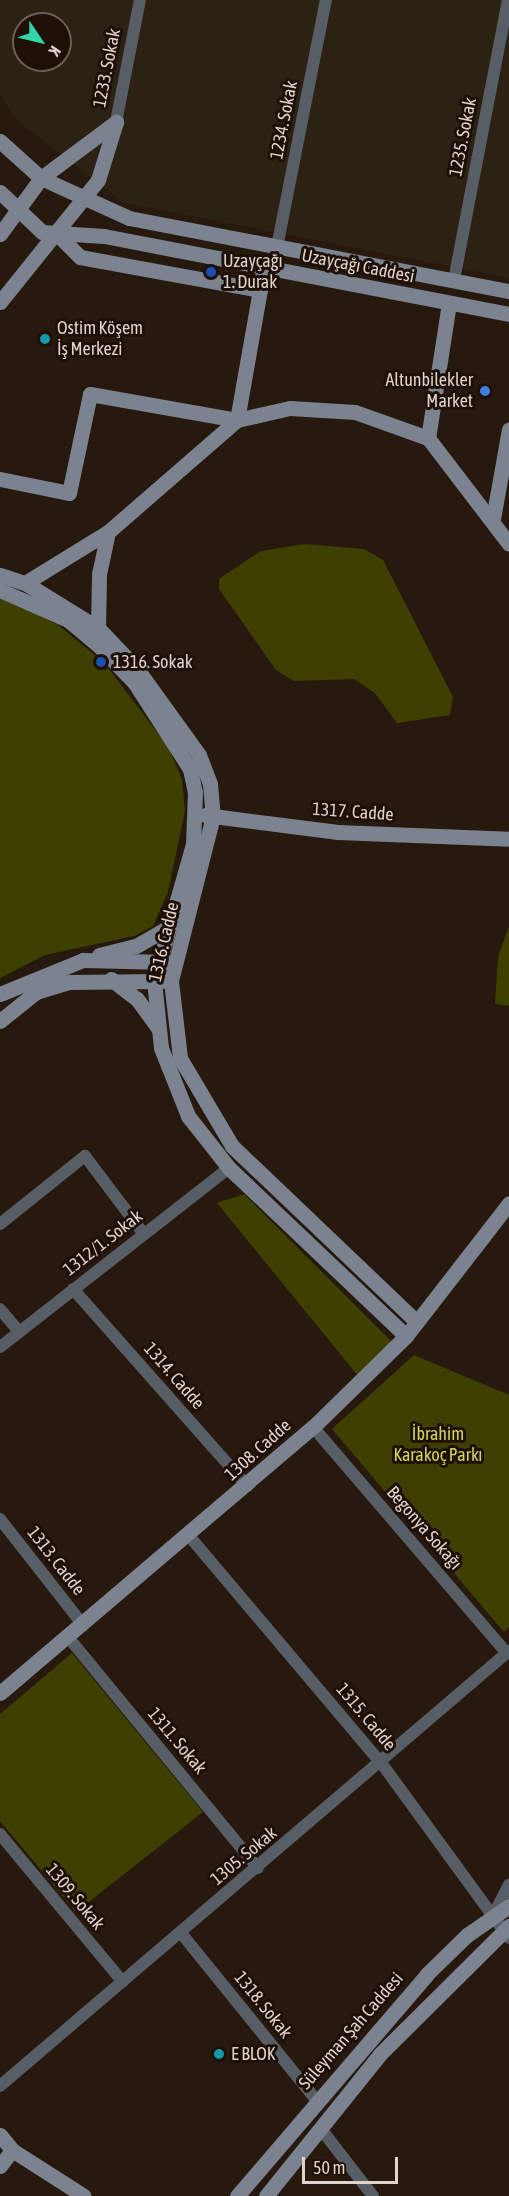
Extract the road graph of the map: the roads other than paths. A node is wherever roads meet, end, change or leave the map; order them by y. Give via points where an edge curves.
1 (140, 0) edge
2 (326, 0) edge
3 (508, 0) edge
4 (116, 122) junction
5 (0, 141) edge
6 (41, 178) junction
7 (0, 192) edge
8 (83, 200) junction
9 (16, 209) junction
10 (0, 234) edge
11 (58, 235) junction
12 (278, 247) junction
13 (264, 267) junction
14 (454, 280) junction
15 (260, 290) junction
16 (509, 291) edge
17 (0, 303) edge
18 (449, 303) junction
19 (509, 314) edge
20 (237, 420) junction
21 (509, 429) edge
22 (428, 438) junction
23 (0, 479) edge
24 (493, 519) junction
25 (108, 532) junction
26 (509, 544) edge
27 (0, 575) edge
28 (25, 583) junction
29 (0, 590) edge
30 (98, 628) junction
31 (196, 815) junction
32 (213, 816) junction
33 (509, 839) edge
34 (170, 926) junction
35 (83, 960) junction
36 (176, 962) junction
37 (159, 963) junction
38 (108, 977) junction
39 (154, 981) junction
40 (171, 981) junction
41 (0, 994) edge
42 (0, 1021) edge
43 (159, 1031) junction
44 (229, 1168) junction
45 (509, 1203) edge
46 (0, 1224) edge
47 (143, 1233) junction
48 (74, 1289) junction
49 (0, 1309) edge
50 (417, 1322) junction
51 (19, 1332) junction
52 (406, 1336) junction
53 (0, 1347) edge
54 (313, 1427) junction
55 (247, 1486) junction
56 (0, 1519) edge
57 (190, 1537) junction
58 (83, 1625) junction
59 (68, 1637) junction
60 (508, 1652) edge
61 (0, 1692) edge
62 (382, 1764) junction
63 (0, 1834) edge
64 (258, 1868) junction
65 (509, 1885) edge
66 (509, 1906) edge
67 (493, 1916) junction
68 (507, 1931) edge
69 (182, 1933) junction
70 (123, 1982) junction
71 (0, 2086) edge
72 (316, 2100) junction
73 (321, 2129) junction
74 (0, 2135) edge
75 (12, 2150) junction
76 (0, 2166) edge
77 (84, 2196) edge
78 (237, 2196) edge
79 (267, 2196) edge
80 (373, 2196) edge

1 - 4 street, 1233. Sokak
2 - 12 street, 1234. Sokak
3 - 14 street, 1235. Sokak
4 - 6 street, 1233. Sokak
4 - 8 street via 98,180
5 - 6 street
6 - 8 street, Uzayçağı Caddesi
6 - 9 street, 1233. Sokak
7 - 9 street
8 - 11 street
8 - 12 street, Uzayçağı Caddesi via 129,218
9 - 10 street, 1233. Sokak
9 - 11 street via 31,226
11 - 13 street, Uzayçağı Caddesi via 104,236
11 - 15 street via 80,257
11 - 17 street
12 - 14 street, Uzayçağı Caddesi
13 - 15 street
13 - 18 street, Uzayçağı Caddesi
14 - 16 street, Uzayçağı Caddesi
15 - 20 street
18 - 19 street, Uzayçağı Caddesi
18 - 22 street
20 - 22 street via 290,408 355,412
20 - 23 street via 90,394 69,493
20 - 25 street
21 - 24 street
22 - 24 street
24 - 26 street
25 - 28 street
25 - 30 street via 99,574
27 - 28 street, 1316. Cadde
28 - 30 street, 1316. Cadde
29 - 31 street, 1316. Cadde via 68,620 134,682 182,752 195,792
30 - 32 street, 1316. Cadde via 136,669 200,755 210,784
31 - 32 street, 1317. Cadde
31 - 34 street, 1316. Cadde
32 - 33 street, 1317. Cadde via 338,832
32 - 36 street, 1316. Cadde
34 - 35 street via 136,946
34 - 37 street, 1316. Cadde
35 - 37 street
35 - 41 street
36 - 37 street
36 - 40 street, 1316. Cadde
37 - 39 street, 1316. Cadde
38 - 39 street
38 - 42 street via 36,992
38 - 43 street via 137,999
39 - 40 street
39 - 43 street, 1316. Cadde
40 - 50 street, 1316. Cadde via 180,1058 232,1146
43 - 44 street, 1316. Cadde via 188,1116
44 - 47 street, 1312/1. Sokak
44 - 52 street, 1316. Cadde
45 - 50 street, 1308. Cadde
46 - 47 street via 85,1156
47 - 48 street, 1312/1. Sokak
48 - 51 street, 1312/1. Sokak
48 - 55 street, 1314. Cadde
49 - 51 street
50 - 52 street, 1308. Cadde
51 - 53 street, 1312/1. Sokak
52 - 54 street, 1308. Cadde
54 - 55 street, 1308. Cadde
54 - 60 street, Begonya Sokağı
55 - 57 street, 1308. Cadde
56 - 58 street, 1313. Cadde
57 - 58 street, 1308. Cadde
57 - 62 street, 1315. Cadde
58 - 59 street, 1308. Cadde
59 - 61 street, 1308. Cadde
59 - 64 street, 1311. Sokak
60 - 62 street, 1305. Sokak
62 - 64 street, 1305. Sokak
62 - 67 street, 1315. Cadde
63 - 70 street, 1309. Sokak
64 - 69 street, 1305. Sokak
65 - 67 street
66 - 67 street, Süleyman Şah Caddesi
67 - 68 street, 1315. Cadde
67 - 72 street, Süleyman Şah Caddesi via 427,1974
68 - 73 street, Süleyman Şah Caddesi via 380,2054
69 - 70 street, 1305. Sokak
69 - 72 street, 1318. Sokak
70 - 71 street, 1305. Sokak
72 - 78 street, Süleyman Şah Caddesi
73 - 79 street, Süleyman Şah Caddesi
73 - 80 street
74 - 75 street
75 - 76 street
75 - 77 street

